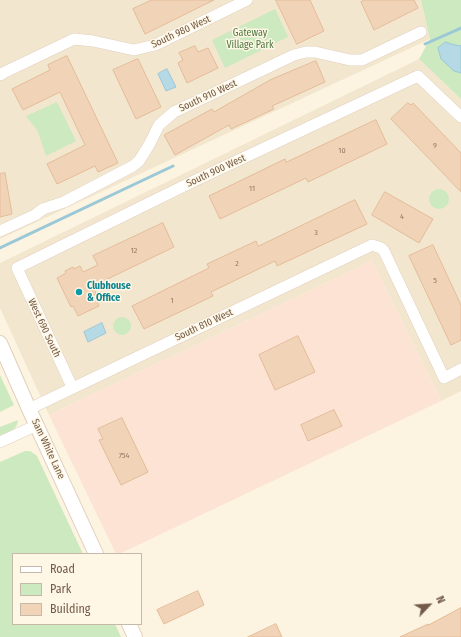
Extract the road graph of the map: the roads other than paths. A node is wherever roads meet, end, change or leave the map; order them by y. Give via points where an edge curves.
1 (247, 0) edge
2 (421, 32) dead end
3 (0, 75) edge
4 (461, 117) edge
5 (0, 231) edge
6 (16, 268) joint
7 (0, 343) edge
8 (461, 369) edge
9 (72, 387) junction
10 (29, 409) junction
11 (37, 425) junction
12 (0, 442) edge
13 (96, 553) edge
14 (129, 625) edge
15 (135, 637) edge

1 - 3 street, South 980 West via 155,45 134,50 74,39
2 - 5 street, South 910 West via 362,60 350,60 315,52 294,55 174,112 159,125 139,161 133,166 64,202 43,209
4 - 6 street, South 900 West via 418,76
6 - 9 street, West 690 South
7 - 10 street, Sam White Lane
8 - 9 street, South 810 West via 444,378 384,251 372,245
9 - 10 street, South 810 West
10 - 11 street, Sam White Lane
11 - 12 street
11 - 13 street, Sam White Lane
14 - 15 street

